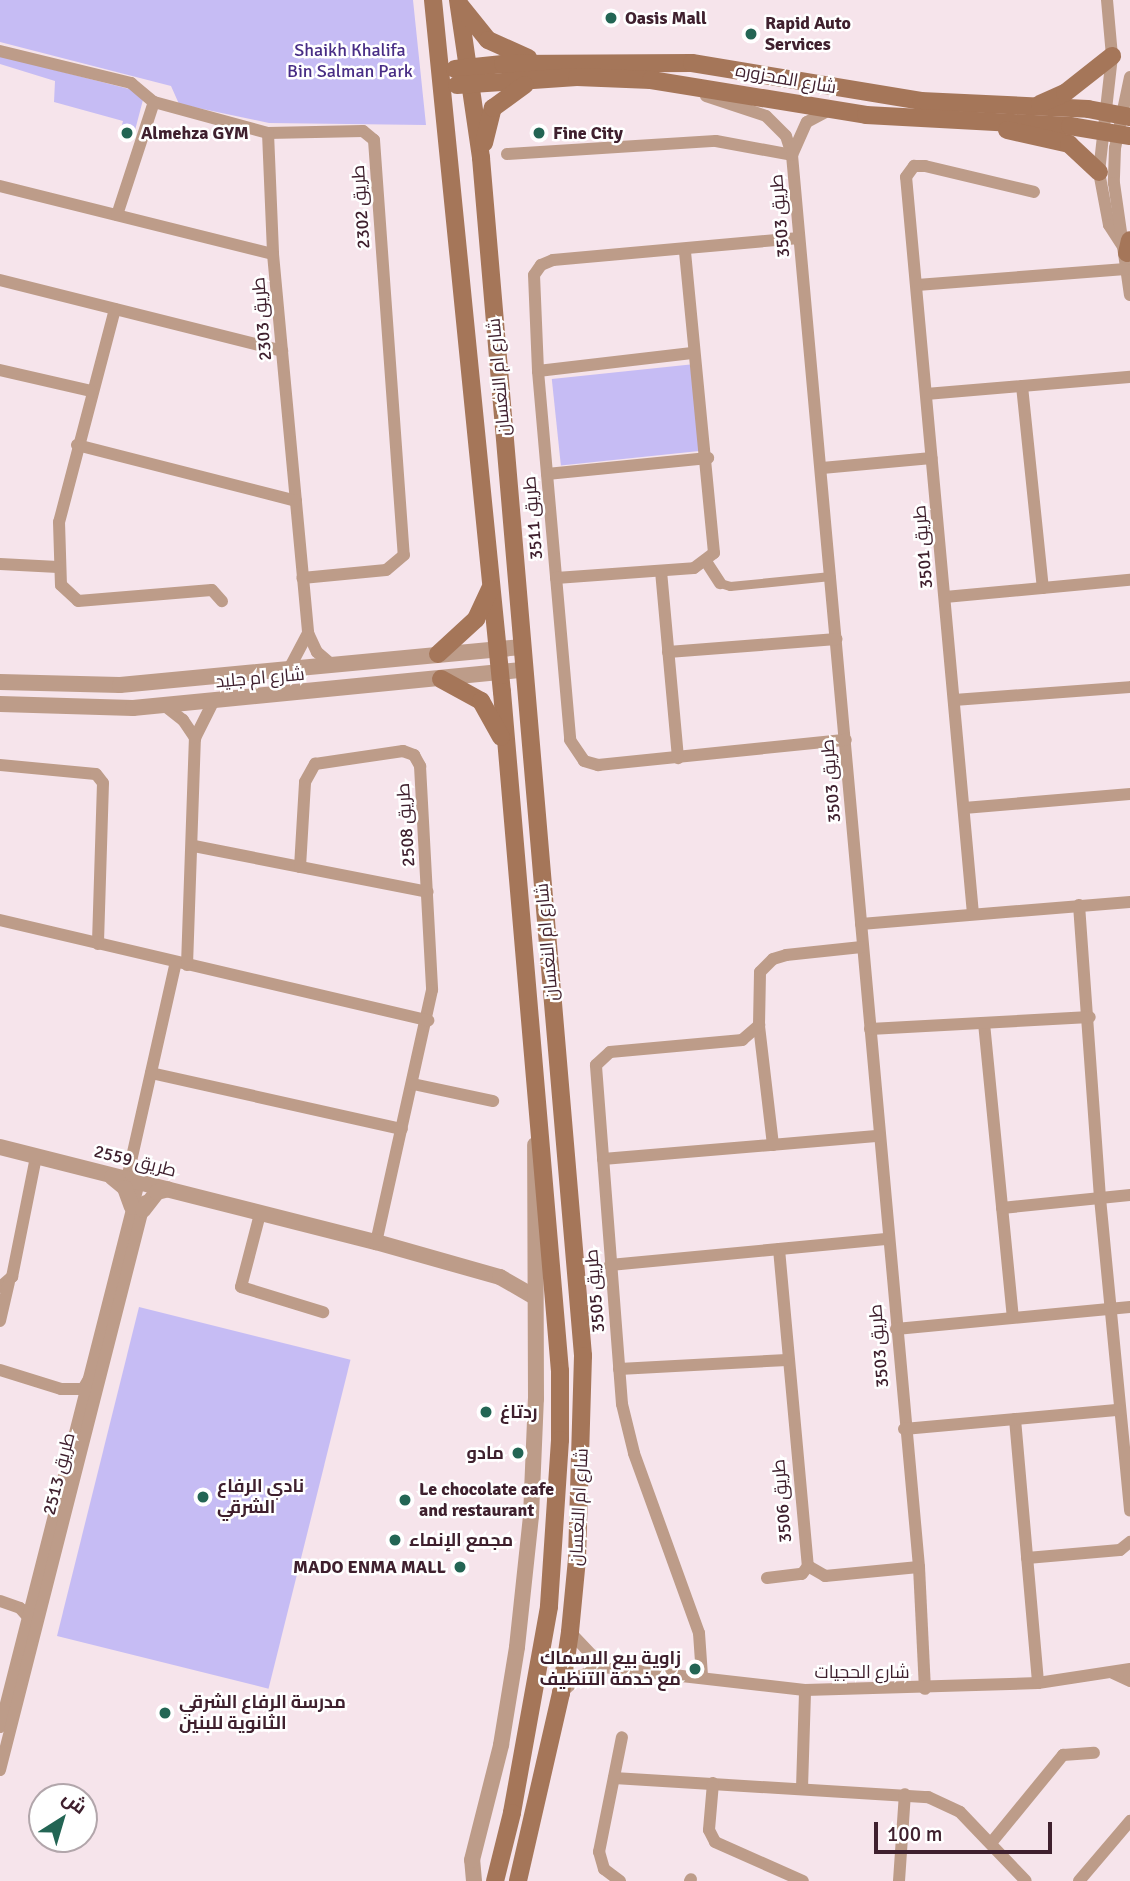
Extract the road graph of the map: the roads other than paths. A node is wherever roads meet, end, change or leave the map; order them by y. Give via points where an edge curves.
1 (433, 0) edge
2 (1107, 0) edge
3 (458, 1) edge
4 (0, 51) edge
5 (1112, 56) junction
6 (552, 63) junction
7 (466, 76) junction
8 (1130, 77) edge
9 (442, 78) junction
10 (534, 80) junction
11 (680, 84) junction
12 (154, 102) junction
13 (1036, 106) junction
14 (831, 110) junction
15 (1119, 114) edge
16 (995, 123) junction
17 (776, 124) junction
18 (268, 133) junction
19 (1116, 134) edge
20 (758, 145) junction
21 (507, 154) dead end
22 (792, 155) junction
23 (481, 158) junction
24 (1099, 172) junction
25 (0, 186) edge
26 (1034, 192) dead end
27 (117, 215) junction
28 (799, 238) junction
29 (685, 250) junction
30 (273, 254) junction
31 (1127, 254) edge
32 (0, 280) edge
33 (917, 285) junction
34 (1130, 295) edge
35 (115, 309) junction
36 (282, 351) junction
37 (692, 353) junction
38 (538, 372) junction
39 (1, 374) edge
40 (1130, 377) edge
41 (1022, 386) junction
42 (91, 391) junction
43 (926, 394) junction
44 (77, 445) junction
45 (708, 457) junction
46 (932, 457) junction
47 (822, 468) junction
48 (547, 474) junction
49 (296, 501) junction
50 (707, 563) junction
51 (0, 564) edge
52 (58, 567) junction
53 (661, 571) junction
54 (831, 576) junction
55 (302, 578) junction
56 (556, 578) junction
57 (1130, 580) edge
58 (720, 583) joint
59 (491, 586) junction
60 (1043, 588) junction
61 (944, 597) junction
62 (222, 601) dead end
63 (308, 633) junction
64 (836, 639) junction
65 (522, 647) junction
66 (497, 649) junction
67 (668, 652) junction
68 (438, 654) junction
69 (332, 665) junction
70 (289, 669) junction
71 (524, 670) junction
72 (499, 672) junction
73 (441, 679) junction
74 (0, 682) edge
75 (1130, 687) edge
76 (954, 701) junction
77 (214, 702) junction
78 (0, 704) edge
79 (165, 706) junction
80 (195, 738) junction
81 (846, 740) junction
82 (506, 746) junction
83 (678, 758) junction
84 (0, 765) edge
85 (1130, 794) edge
86 (964, 808) junction
87 (194, 846) junction
88 (300, 867) junction
89 (428, 892) junction
90 (1130, 902) edge
91 (1079, 905) junction
92 (973, 914) junction
93 (0, 920) edge
94 (861, 924) junction
95 (98, 944) junction
96 (862, 947) junction
97 (181, 964) junction
98 (1090, 1017) junction
99 (428, 1020) junction
100 (984, 1023) junction
101 (760, 1025) junction
102 (870, 1029) junction
103 (151, 1073) junction
104 (413, 1084) junction
105 (493, 1101) dead end
106 (539, 1112) junction
107 (402, 1129) junction
108 (879, 1136) junction
109 (773, 1146) junction
110 (0, 1147) edge
111 (36, 1157) junction
112 (603, 1159) junction
113 (107, 1174) junction
114 (138, 1182) junction
115 (168, 1189) junction
116 (1130, 1195) edge
117 (1100, 1198) junction
118 (137, 1208) junction
119 (1002, 1208) junction
120 (260, 1214) junction
121 (886, 1239) junction
122 (376, 1242) junction
123 (532, 1246) junction
124 (779, 1249) junction
125 (610, 1265) junction
126 (500, 1277) junction
127 (5, 1285) edge
128 (534, 1297) junction
129 (1130, 1307) edge
130 (1110, 1309) junction
131 (323, 1312) dead end
132 (1013, 1317) junction
133 (0, 1321) edge
134 (895, 1329) junction
135 (787, 1360) junction
136 (620, 1369) junction
137 (0, 1370) edge
138 (89, 1379) junction
139 (61, 1389) junction
140 (90, 1399) junction
141 (1119, 1410) junction
142 (81, 1414) junction
143 (1015, 1419) junction
144 (904, 1429) junction
145 (1130, 1511) edge
146 (1130, 1542) edge
147 (1027, 1558) junction
148 (808, 1566) junction
149 (919, 1567) junction
150 (767, 1578) dead end
151 (0, 1601) edge
152 (30, 1619) junction
153 (570, 1632) junction
154 (603, 1667) junction
155 (1125, 1673) edge
156 (702, 1676) junction
157 (1038, 1683) junction
158 (925, 1689) junction
159 (805, 1690) junction
160 (561, 1693) junction
161 (4, 1729) edge
162 (622, 1737) dead end
163 (1094, 1753) dead end
164 (0, 1770) edge
165 (614, 1778) junction
166 (713, 1783) junction
167 (802, 1788) junction
168 (905, 1794) junction
169 (1130, 1821) edge
170 (991, 1843) junction
171 (474, 1881) edge
172 (495, 1881) edge
173 (518, 1881) edge
174 (620, 1881) edge
175 (803, 1881) edge
176 (899, 1881) edge
177 (1027, 1881) edge
178 (1079, 1881) edge

1 - 9 main road, شارع ام النعسان
2 - 5 street
3 - 6 main road via 488,40 506,51
3 - 7 main road, شارع ام النعسان
4 - 12 street, طريق 2302 via 131,83
5 - 13 main road via 1065,93
5 - 15 street
6 - 7 main road, شارع المحزوره
6 - 13 main road, شارع المحزوره via 692,63 921,102
7 - 9 main road, شارع المحزوره
7 - 10 main road, شارع المحزوره
7 - 23 main road, شارع ام النعسان
8 - 15 street
9 - 59 main road, شارع ام النعسان
10 - 11 main road, شارع المحزوره via 577,77
10 - 23 main road via 509,92 493,108
11 - 14 main road, شارع المحزوره
11 - 17 street via 751,109
12 - 18 street, طريق 2302
12 - 27 street
13 - 15 main road, شارع المحزوره
14 - 16 main road, شارع المحزوره
14 - 22 street via 807,122
15 - 19 street
16 - 19 main road, شارع المحزوره
16 - 24 main road via 1012,132 1069,144
17 - 20 street via 775,140
17 - 22 street
18 - 30 street, طريق 2303
18 - 55 street, طريق 2302 via 363,131 374,140 397,438 405,546 400,562 386,570
19 - 24 street
19 - 31 street via 1114,202
20 - 21 street, طريق 3503 via 674,141
20 - 22 street, طريق 3503
22 - 28 street, طريق 3503
23 - 65 main road, شارع ام النعسان
24 - 31 street via 1109,225
25 - 27 street
26 - 33 street, طريق 3501 via 914,166 906,177
27 - 30 street
28 - 29 street, طريق 3511
28 - 47 street, طريق 3503
29 - 37 street
29 - 38 street, طريق 3511 via 553,260 541,265 533,291
30 - 36 street, طريق 2303
31 - 33 street
31 - 34 street
32 - 35 street
33 - 43 street, طريق 3501
35 - 36 street
35 - 42 street
36 - 49 street, طريق 2303
37 - 38 street
37 - 45 street
38 - 48 street, طريق 3511
39 - 42 street
40 - 41 street
41 - 43 street
41 - 60 street
42 - 44 street
43 - 46 street, طريق 3501
44 - 49 street
44 - 52 street via 59,522
45 - 48 street
45 - 50 street via 716,539
46 - 47 street
46 - 61 street, طريق 3501
47 - 54 street, طريق 3503
48 - 56 street, طريق 3511
49 - 55 street, طريق 2303
50 - 53 street
50 - 58 street
51 - 52 street
52 - 62 street via 63,589 78,601 212,590
53 - 56 street
53 - 67 street
54 - 58 street via 730,586
54 - 64 street, طريق 3503
55 - 63 street, طريق 2303
56 - 83 street, طريق 3511 via 570,740 575,752 598,765
57 - 60 street
59 - 66 main road, شارع ام النعسان
59 - 68 main road via 476,619
60 - 61 street
61 - 76 street, طريق 3501
63 - 69 street, طريق 2303 via 317,652
63 - 70 street
64 - 67 street
64 - 81 street, طريق 3503
65 - 66 street, شارع ام جليد
65 - 71 main road, شارع ام النعسان
66 - 68 street, شارع ام جليد
66 - 72 main road, شارع ام النعسان
67 - 83 street
68 - 69 street, شارع ام جليد
69 - 70 street, شارع ام جليد
70 - 74 street, شارع ام جليد via 120,685
71 - 72 street, شارع ام جليد
71 - 153 main road, شارع ام النعسان via 580,1300 582,1437
72 - 73 street, شارع ام جليد
72 - 82 main road, شارع ام النعسان
73 - 77 street, شارع ام جليد
73 - 82 main road via 481,701
75 - 76 street
76 - 86 street, طريق 3501
77 - 79 street, شارع ام جليد
77 - 80 street
78 - 79 street, شارع ام جليد via 68,709
79 - 80 street via 183,720
80 - 87 street, طريق 2513
81 - 83 street, طريق 3511
81 - 94 street, طريق 3503
82 - 106 main road, شارع ام النعسان
84 - 95 street via 96,774 103,783
85 - 86 street
86 - 92 street, طريق 3501
87 - 88 street, طريق 2508
87 - 97 street, طريق 2513
88 - 89 street, طريق 2508
88 - 89 street, طريق 2508 via 305,782 311,768 325,759 407,752 420,766
89 - 99 street, طريق 2508 via 432,990
90 - 91 street
91 - 92 street
91 - 98 street
92 - 94 street
93 - 95 street
94 - 96 street, طريق 3503
95 - 97 street
96 - 101 street via 786,955 765,964 757,978
96 - 102 street, طريق 3503
97 - 99 street
97 - 103 street, طريق 2513
98 - 100 street
98 - 117 street
99 - 104 street, طريق 2508
100 - 102 street
100 - 119 street
101 - 109 street
101 - 112 street, طريق 3505 via 742,1040 602,1057 596,1071
102 - 108 street, طريق 3503
103 - 107 street
103 - 114 street, طريق 2513
104 - 105 street
104 - 107 street, طريق 2508
106 - 123 street
106 - 172 main road, شارع ام النعسان via 555,1277 559,1453 545,1631
107 - 122 street, طريق 2508
108 - 109 street
108 - 121 street, طريق 3503
109 - 112 street
110 - 111 street, طريق 2559
111 - 113 street, طريق 2559
111 - 127 street
112 - 125 street, طريق 3505
113 - 114 street, طريق 2559
113 - 118 street via 122,1184
114 - 115 street, طريق 2559
114 - 118 street, طريق 2513
115 - 118 street
115 - 120 street, طريق 2559
116 - 117 street
117 - 119 street
117 - 130 street
118 - 138 street, طريق 2513
118 - 140 street, طريق 2513
119 - 132 street
120 - 122 street, طريق 2559
120 - 131 street via 241,1287
121 - 124 street
121 - 134 street, طريق 3503
122 - 126 street, طريق 2559
123 - 126 street via 522,1267
123 - 128 street
124 - 125 street
124 - 135 street, طريق 3506
125 - 136 street, طريق 3505
126 - 128 street, طريق 2559
127 - 133 street
128 - 171 street via 535,1452 525,1579 501,1745 472,1860
129 - 130 street
130 - 132 street
130 - 141 street
132 - 134 street
134 - 144 street, طريق 3503
135 - 136 street
135 - 148 street, طريق 3506
136 - 156 street, طريق 3505 via 628,1435 699,1633
137 - 139 street
138 - 139 street via 83,1389
138 - 140 street, طريق 2513
139 - 142 street
140 - 142 street, طريق 2513
140 - 161 street, طريق 2513
141 - 143 street
141 - 145 street
142 - 152 street, طريق 2513
143 - 144 street
143 - 147 street
144 - 149 street, طريق 3503
146 - 147 street via 1120,1550
147 - 157 street
148 - 149 street via 825,1576
148 - 150 street via 802,1574
149 - 158 street, طريق 3503
151 - 152 street via 20,1608
152 - 161 street, طريق 2513
153 - 154 street
153 - 160 main road, شارع ام النعسان
154 - 156 street, شارع الحجيات
154 - 160 street via 580,1676
155 - 157 street, شارع الحجيات
156 - 159 street, شارع الحجيات
157 - 158 street, شارع الحجيات
158 - 159 street, شارع الحجيات
159 - 167 street
160 - 173 main road, شارع ام النعسان
161 - 164 street, طريق 2513
162 - 165 street
163 - 170 street via 1063,1755
165 - 166 street
165 - 174 street via 599,1852 604,1869
166 - 167 street
166 - 175 street via 709,1830 715,1842
167 - 168 street
168 - 170 street via 950,1805
168 - 176 street
169 - 178 street
170 - 177 street

